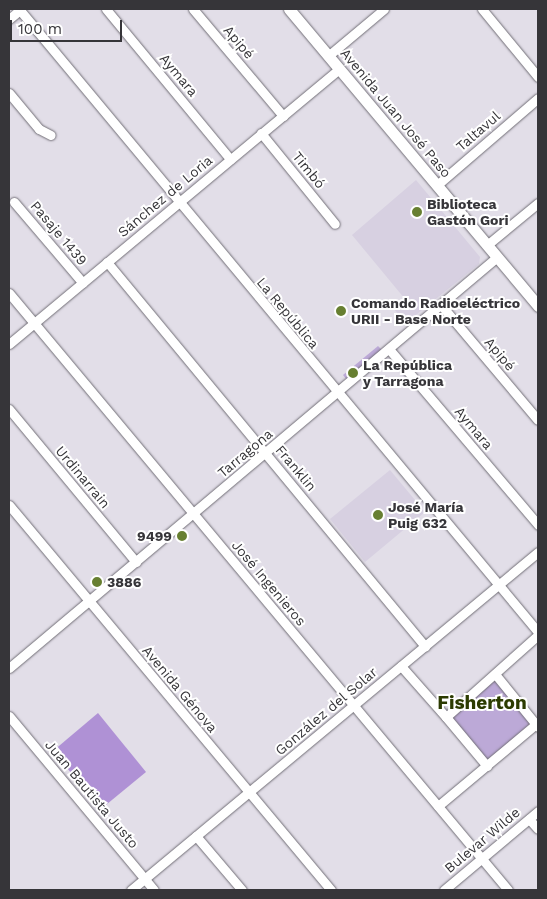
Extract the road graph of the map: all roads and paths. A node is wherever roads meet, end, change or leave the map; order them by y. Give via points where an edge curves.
1 (20, 9) edge
2 (106, 9) edge
3 (194, 9) edge
4 (289, 9) edge
5 (384, 9) edge
6 (482, 9) edge
7 (9, 19) edge
8 (328, 56) junction
9 (339, 68) junction
10 (538, 77) edge
11 (9, 93) edge
12 (538, 98) edge
13 (283, 116) junction
14 (261, 133) junction
15 (51, 135) dead end
16 (230, 159) junction
17 (437, 185) junction
18 (14, 202) dead end
19 (179, 202) junction
20 (538, 203) edge
21 (335, 224) dead end
22 (487, 245) junction
23 (498, 257) junction
24 (107, 262) junction
25 (83, 283) junction
26 (9, 293) edge
27 (441, 305) junction
28 (538, 306) edge
29 (34, 323) junction
30 (9, 344) edge
31 (389, 349) junction
32 (337, 393) junction
33 (9, 409) edge
34 (538, 420) edge
35 (266, 453) junction
36 (10, 509) edge
37 (193, 514) junction
38 (538, 526) edge
39 (538, 552) edge
40 (136, 562) junction
41 (498, 585) junction
42 (89, 602) junction
43 (538, 634) edge
44 (425, 646) junction
45 (401, 666) junction
46 (9, 668) edge
47 (495, 674) junction
48 (353, 706) junction
49 (9, 716) edge
50 (446, 717) junction
51 (537, 725) edge
52 (487, 766) junction
53 (249, 792) junction
54 (438, 806) junction
55 (538, 811) edge
56 (529, 819) junction
57 (538, 829) edge
58 (196, 836) junction
59 (482, 859) junction
60 (144, 879) junction
61 (131, 890) edge
62 (154, 890) edge
63 (242, 890) edge
64 (331, 890) edge
65 (444, 890) edge
66 (508, 890) edge

1 - 7 street
1 - 19 street, La República
2 - 16 street, Aymara
3 - 13 street, Apipé
4 - 8 main road, Avenida Juan José Paso
5 - 8 street
6 - 10 street
8 - 9 main road, Avenida Juan José Paso
9 - 13 street, Sánchez de Loria
9 - 17 main road, Avenida Juan José Paso
11 - 15 street via 39,129
12 - 17 street, Taltavul
13 - 14 street, Sánchez de Loria
14 - 16 street, Sánchez de Loria
14 - 21 street, Timbó
16 - 19 street, Sánchez de Loria
17 - 22 main road, Avenida Juan José Paso
18 - 25 street, Pasaje 1439
19 - 24 street, Sánchez de Loria
19 - 32 street, La República
20 - 22 street
22 - 23 main road, Avenida Juan José Paso
23 - 27 street, Tarragona
23 - 28 main road, Avenida Juan José Paso
24 - 25 street, Sánchez de Loria
24 - 35 street, Franklin
25 - 29 street, Sánchez de Loria
26 - 29 street, José Ingenieros
27 - 31 street, Tarragona
27 - 34 street, Apipé
29 - 30 street, Sánchez de Loria
29 - 37 street, José Ingenieros
31 - 32 street, Tarragona
31 - 38 street, Aymara
32 - 35 street, Tarragona
32 - 41 street, La República
33 - 40 street, Urdinarrain
35 - 37 street, Tarragona
35 - 44 street, Franklin
36 - 42 street, Avenida Génova
37 - 40 street, Tarragona
37 - 48 street, José Ingenieros
39 - 41 street, González del Solar
40 - 42 street, Tarragona
41 - 43 street, La República
41 - 44 street, González del Solar
42 - 46 street, Tarragona
42 - 53 street, Avenida Génova
43 - 47 street
44 - 45 street, González del Solar
45 - 48 street, González del Solar
45 - 50 street
47 - 50 street
47 - 51 street
48 - 53 street, González del Solar
48 - 54 street, José Ingenieros
49 - 60 street, Juan Bautista Justo
50 - 52 street
51 - 52 street
52 - 54 street
53 - 58 street, González del Solar
53 - 64 street, Avenida Génova
54 - 59 street, José Ingenieros
55 - 56 street, Bulevar Wilde
56 - 57 street
56 - 59 street, Bulevar Wilde
58 - 60 street, González del Solar
58 - 63 street
59 - 65 street, Bulevar Wilde
59 - 66 street, José Ingenieros
60 - 61 street, González del Solar
60 - 62 street, Juan Bautista Justo

